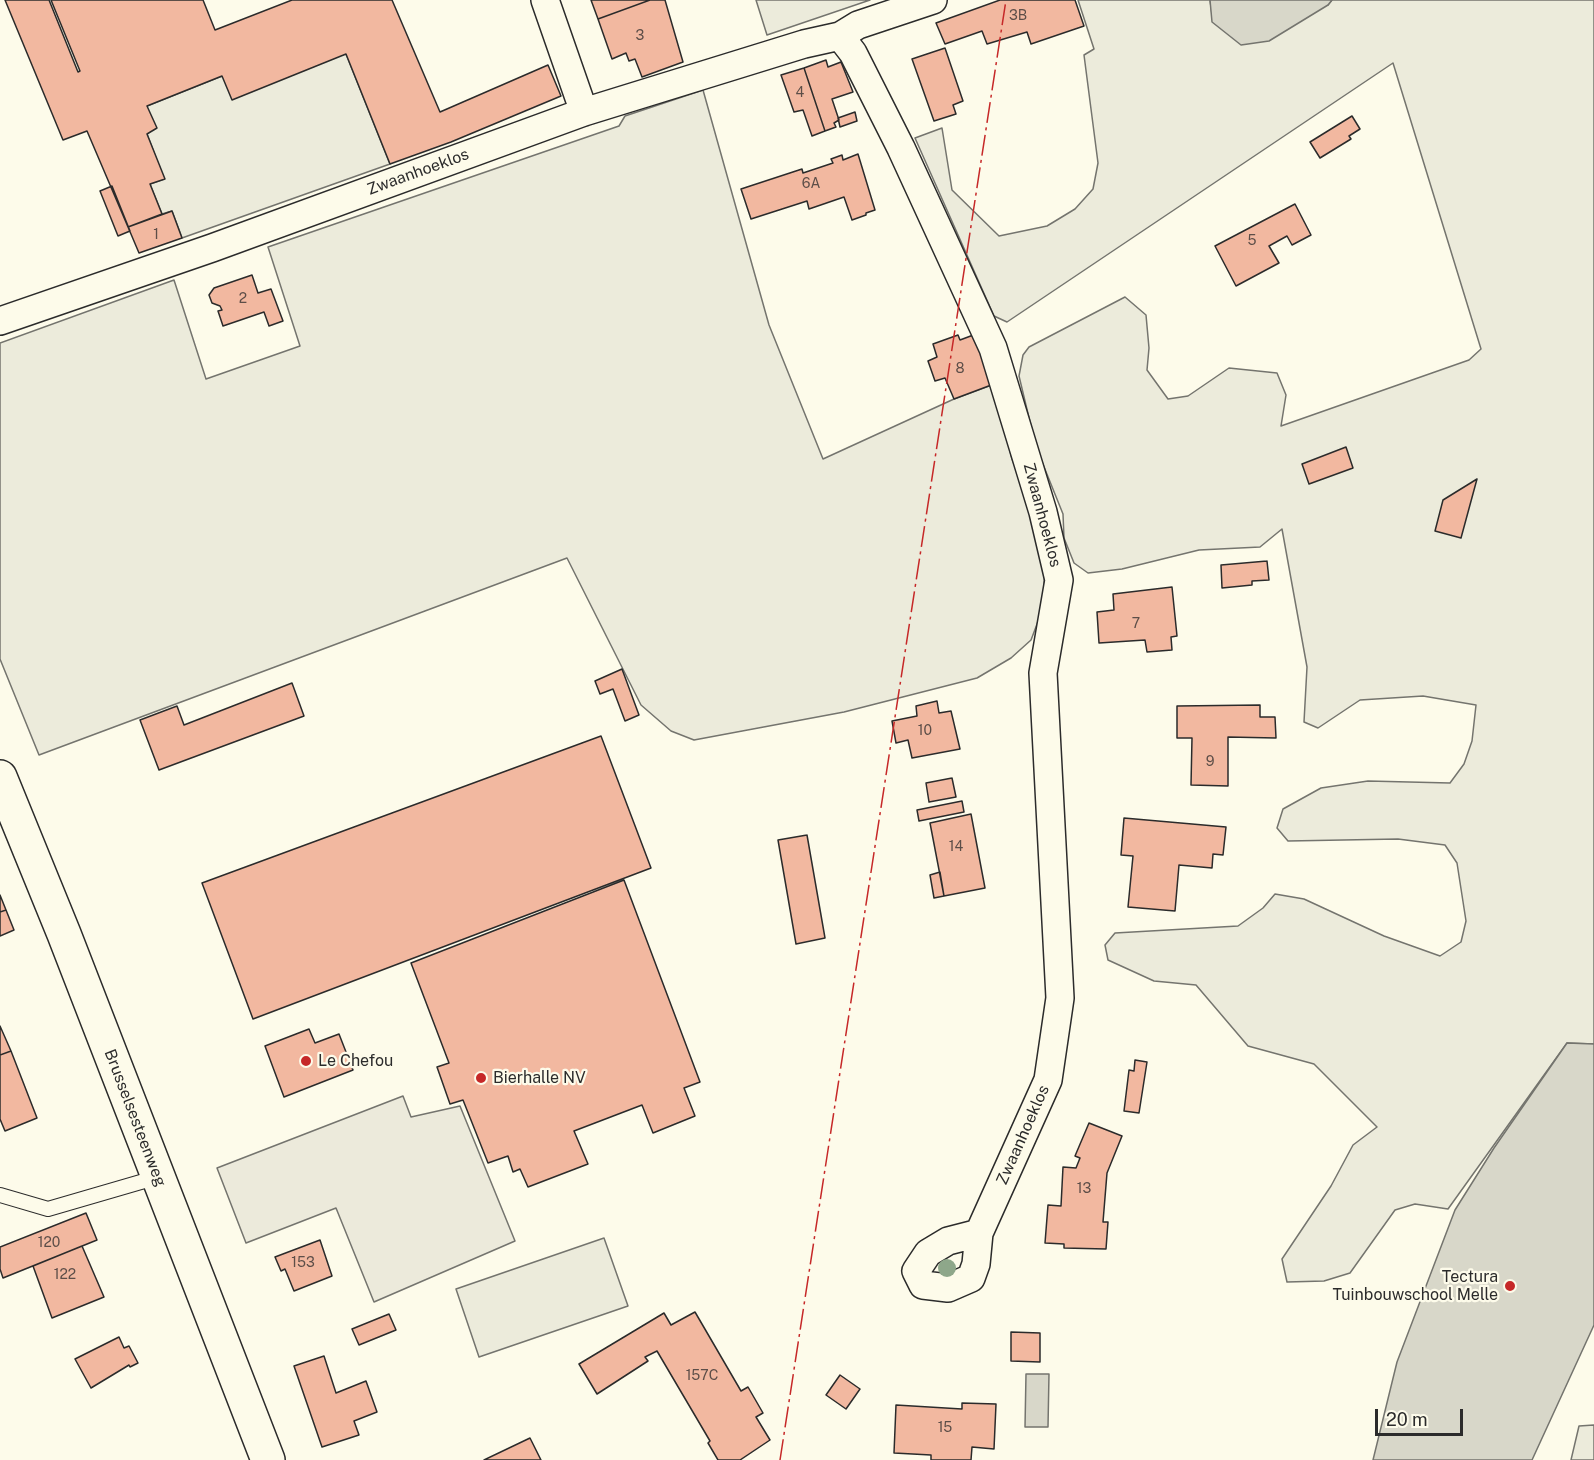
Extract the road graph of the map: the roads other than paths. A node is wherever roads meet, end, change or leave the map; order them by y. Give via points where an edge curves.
1 (546, 0) edge
2 (933, 0) edge
3 (840, 36) junction
4 (584, 112) junction
5 (0, 321) edge
6 (0, 777) edge
7 (158, 1177) junction
8 (0, 1194) edge
9 (979, 1233) dead end
10 (268, 1460) edge

1 - 4 street
2 - 3 street, Zwaanhoeklos via 858,25
3 - 4 street, Zwaanhoeklos
3 - 9 street, Zwaanhoeklos via 853,53 901,148 993,348 1043,512 1059,580 1043,673 1060,998 1048,1080
4 - 5 street, Zwaanhoeklos
6 - 7 main road, Brusselsesteenweg
7 - 8 lane via 48,1209
7 - 10 main road, Brusselsesteenweg

